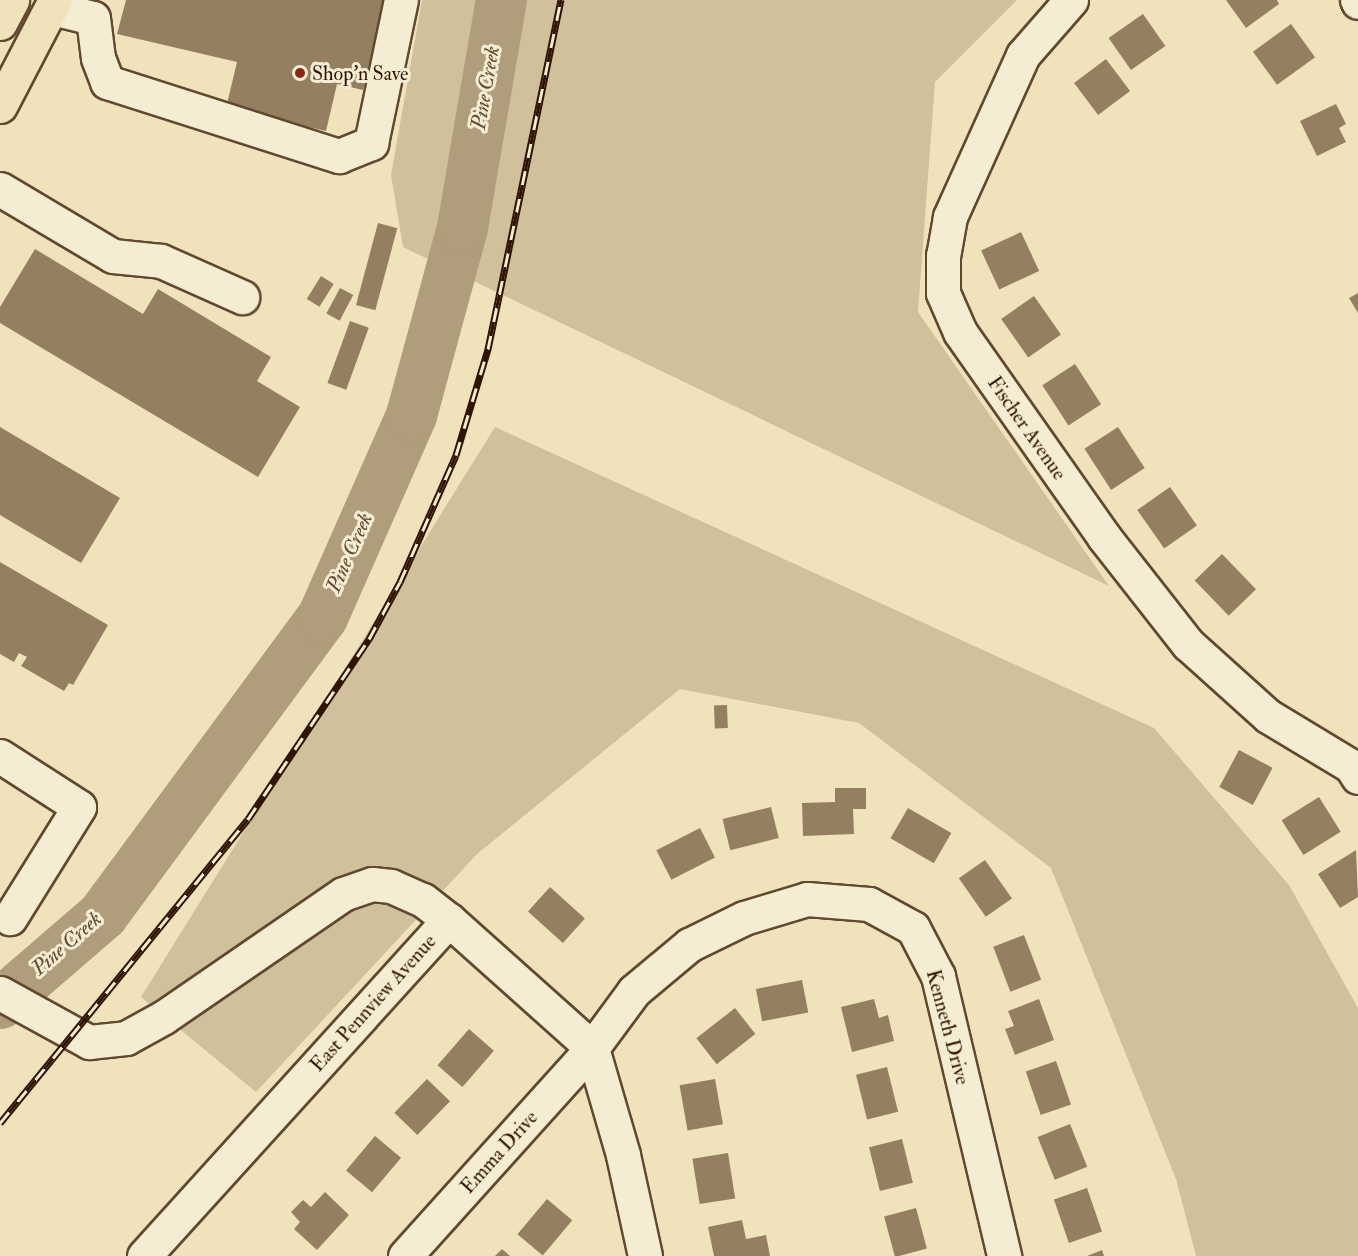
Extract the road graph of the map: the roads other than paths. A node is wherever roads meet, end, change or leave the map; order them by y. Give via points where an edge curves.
1 (12, 0) edge
2 (401, 0) edge
3 (1071, 0) edge
4 (53, 4) edge
5 (0, 23) edge
6 (0, 106) edge
7 (0, 189) edge
8 (242, 297) dead end
9 (2, 763) edge
10 (1358, 777) edge
11 (10, 918) dead end
12 (448, 920) junction
13 (0, 993) edge
14 (592, 1048) junction
15 (144, 1256) edge
16 (405, 1256) edge
17 (645, 1256) edge
18 (1004, 1256) edge

1 - 5 highway
2 - 4 street via 371,143 339,156 107,82 98,58 93,18
3 - 10 street, Fischer Avenue via 1023,55 950,218 943,255 943,293 960,332 1104,537 1188,644 1268,716 1351,766
4 - 6 highway
7 - 8 street via 113,256 161,261
9 - 11 street via 80,807
12 - 13 street, East Pennview Avenue via 406,891 372,884 343,894 164,1017 126,1038 88,1042
12 - 14 street
12 - 15 street, East Pennview Avenue
14 - 16 street, Emma Drive
14 - 17 street via 623,1155
14 - 18 street, Kenneth Drive via 634,991 689,945 744,918 807,899 869,904 913,928 938,976

